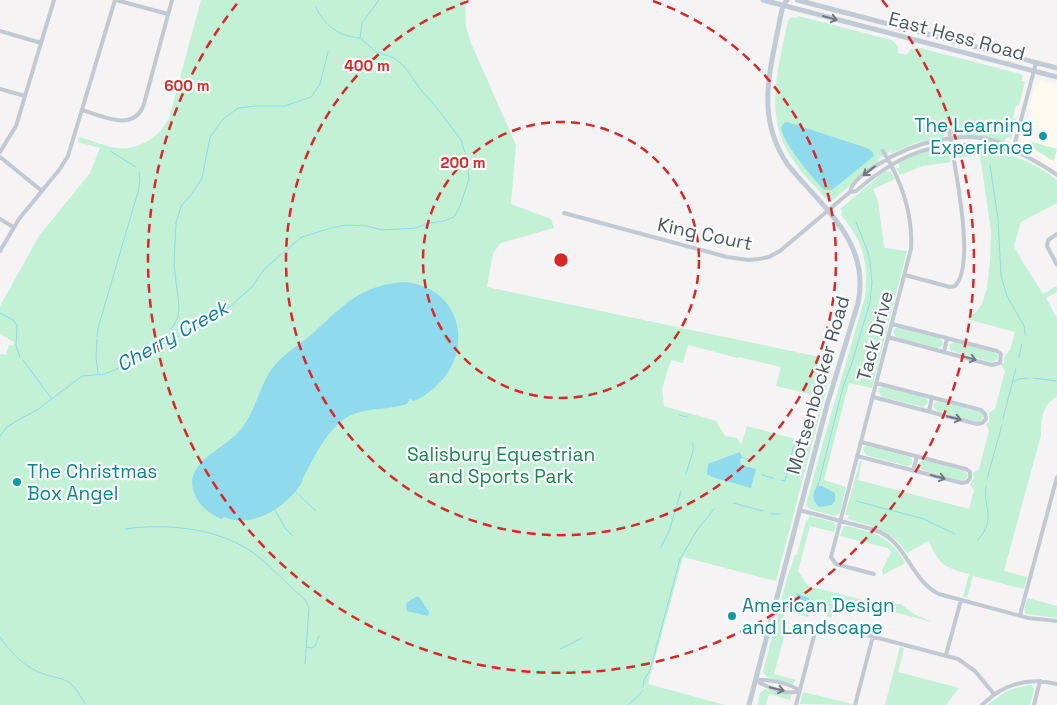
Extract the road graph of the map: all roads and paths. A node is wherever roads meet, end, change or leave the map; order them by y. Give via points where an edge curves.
1 (54, 0) edge
2 (115, 0) edge
3 (172, 0) edge
4 (763, 0) edge
5 (787, 0) edge
6 (798, 0) edge
7 (782, 3) edge
8 (168, 14) junction
9 (0, 31) edge
10 (41, 43) junction
11 (1036, 63) junction
12 (1057, 68) edge
13 (1034, 71) junction
14 (1057, 77) edge
15 (0, 89) edge
16 (25, 96) junction
17 (82, 110) junction
18 (949, 130) dead end
19 (950, 139) junction
20 (951, 145) junction
21 (1013, 150) junction
22 (882, 151) dead end
23 (0, 152) edge
24 (0, 157) edge
25 (887, 158) junction
26 (890, 164) junction
27 (1057, 175) edge
28 (42, 191) junction
29 (850, 192) junction
30 (828, 212) junction
31 (564, 213) dead end
32 (0, 219) edge
33 (13, 227) junction
34 (1057, 234) edge
35 (0, 251) edge
36 (1057, 265) edge
37 (905, 275) junction
38 (892, 324) junction
39 (888, 337) junction
40 (947, 338) junction
41 (944, 352) junction
42 (876, 383) junction
43 (873, 396) junction
44 (932, 397) junction
45 (928, 411) junction
46 (861, 442) junction
47 (857, 456) junction
48 (917, 457) junction
49 (913, 470) junction
50 (1057, 477) edge
51 (799, 510) junction
52 (841, 521) junction
53 (874, 574) dead end
54 (961, 600) junction
55 (1020, 615) junction
56 (817, 621) dead end
57 (1057, 621) edge
58 (820, 626) junction
59 (873, 636) junction
60 (946, 655) junction
61 (756, 680) junction
62 (1040, 681) junction
63 (1057, 684) edge
64 (799, 691) junction
65 (994, 694) junction
66 (749, 705) edge
67 (796, 705) edge
68 (856, 705) edge
69 (982, 705) edge
70 (1034, 705) edge

1 - 10 street
2 - 8 street
2 - 17 street
3 - 8 street
4 - 7 main road, East Hess Road
5 - 7 main road, Motsenbocker Road
6 - 11 main road, East Hess Road
7 -> 13 main road, East Hess Road
7 - 30 main road, Motsenbocker Road via 767,90 768,118 780,154
8 - 17 street via 144,104 138,115 121,122
9 - 10 street
10 - 16 street
11 - 12 main road, East Hess Road
11 - 13 street
13 - 14 main road, East Hess Road
13 - 21 street
15 - 16 street
16 - 23 street via 15,129
17 - 28 street via 66,159
18 - 19 street
19 - 20 street
19 - 21 street via 988,140 1006,144
19 - 25 street via 914,146
20 - 21 street
20 - 26 street via 924,150
20 - 37 street via 964,239 958,283 956,288
21 - 27 street
22 - 25 street, Tack Drive
24 - 28 street
25 - 26 street, Tack Drive
25 -> 29 street via 851,186
26 - 29 street via 856,191
26 - 37 street, Tack Drive via 903,192 909,223 911,249
28 - 33 street
29 - 30 street, King Court
30 - 31 street, King Court via 780,251 754,260 711,253
30 - 51 main road, Motsenbocker Road via 854,249 860,270 860,292
32 - 33 street
33 - 35 street
34 - 36 street via 1045,242
37 - 38 street, Tack Drive
38 - 39 street, Tack Drive
38 - 40 street
39 - 41 street
39 - 42 street, Tack Drive
40 - 41 street
41 -> 40 street via 994,365 1001,359 1001,354 996,351
42 - 43 street, Tack Drive
42 - 44 street
43 - 45 street
43 - 46 street, Tack Drive
44 - 45 street
45 -> 44 street via 977,424 986,418 981,410
46 - 47 street, Tack Drive
46 - 48 street
47 - 49 street
47 - 52 street, Tack Drive
48 - 49 street
49 -> 48 street via 962,483 970,478 966,469
50 - 55 street
51 - 52 street
51 - 61 main road, Motsenbocker Road
52 - 53 street, Tack Drive via 831,560
52 - 54 street via 889,537 899,546 927,587
54 - 55 street
54 - 60 street
55 - 57 street
56 - 58 street
58 - 59 street via 829,625
58 - 64 street via 815,632
59 - 60 street
59 - 68 street
60 - 65 street via 976,670
61 - 64 street via 796,687
61 - 66 main road, Motsenbocker Road
62 - 63 street
62 - 65 street via 1016,684
62 - 70 street
64 - 67 street
65 - 69 street

